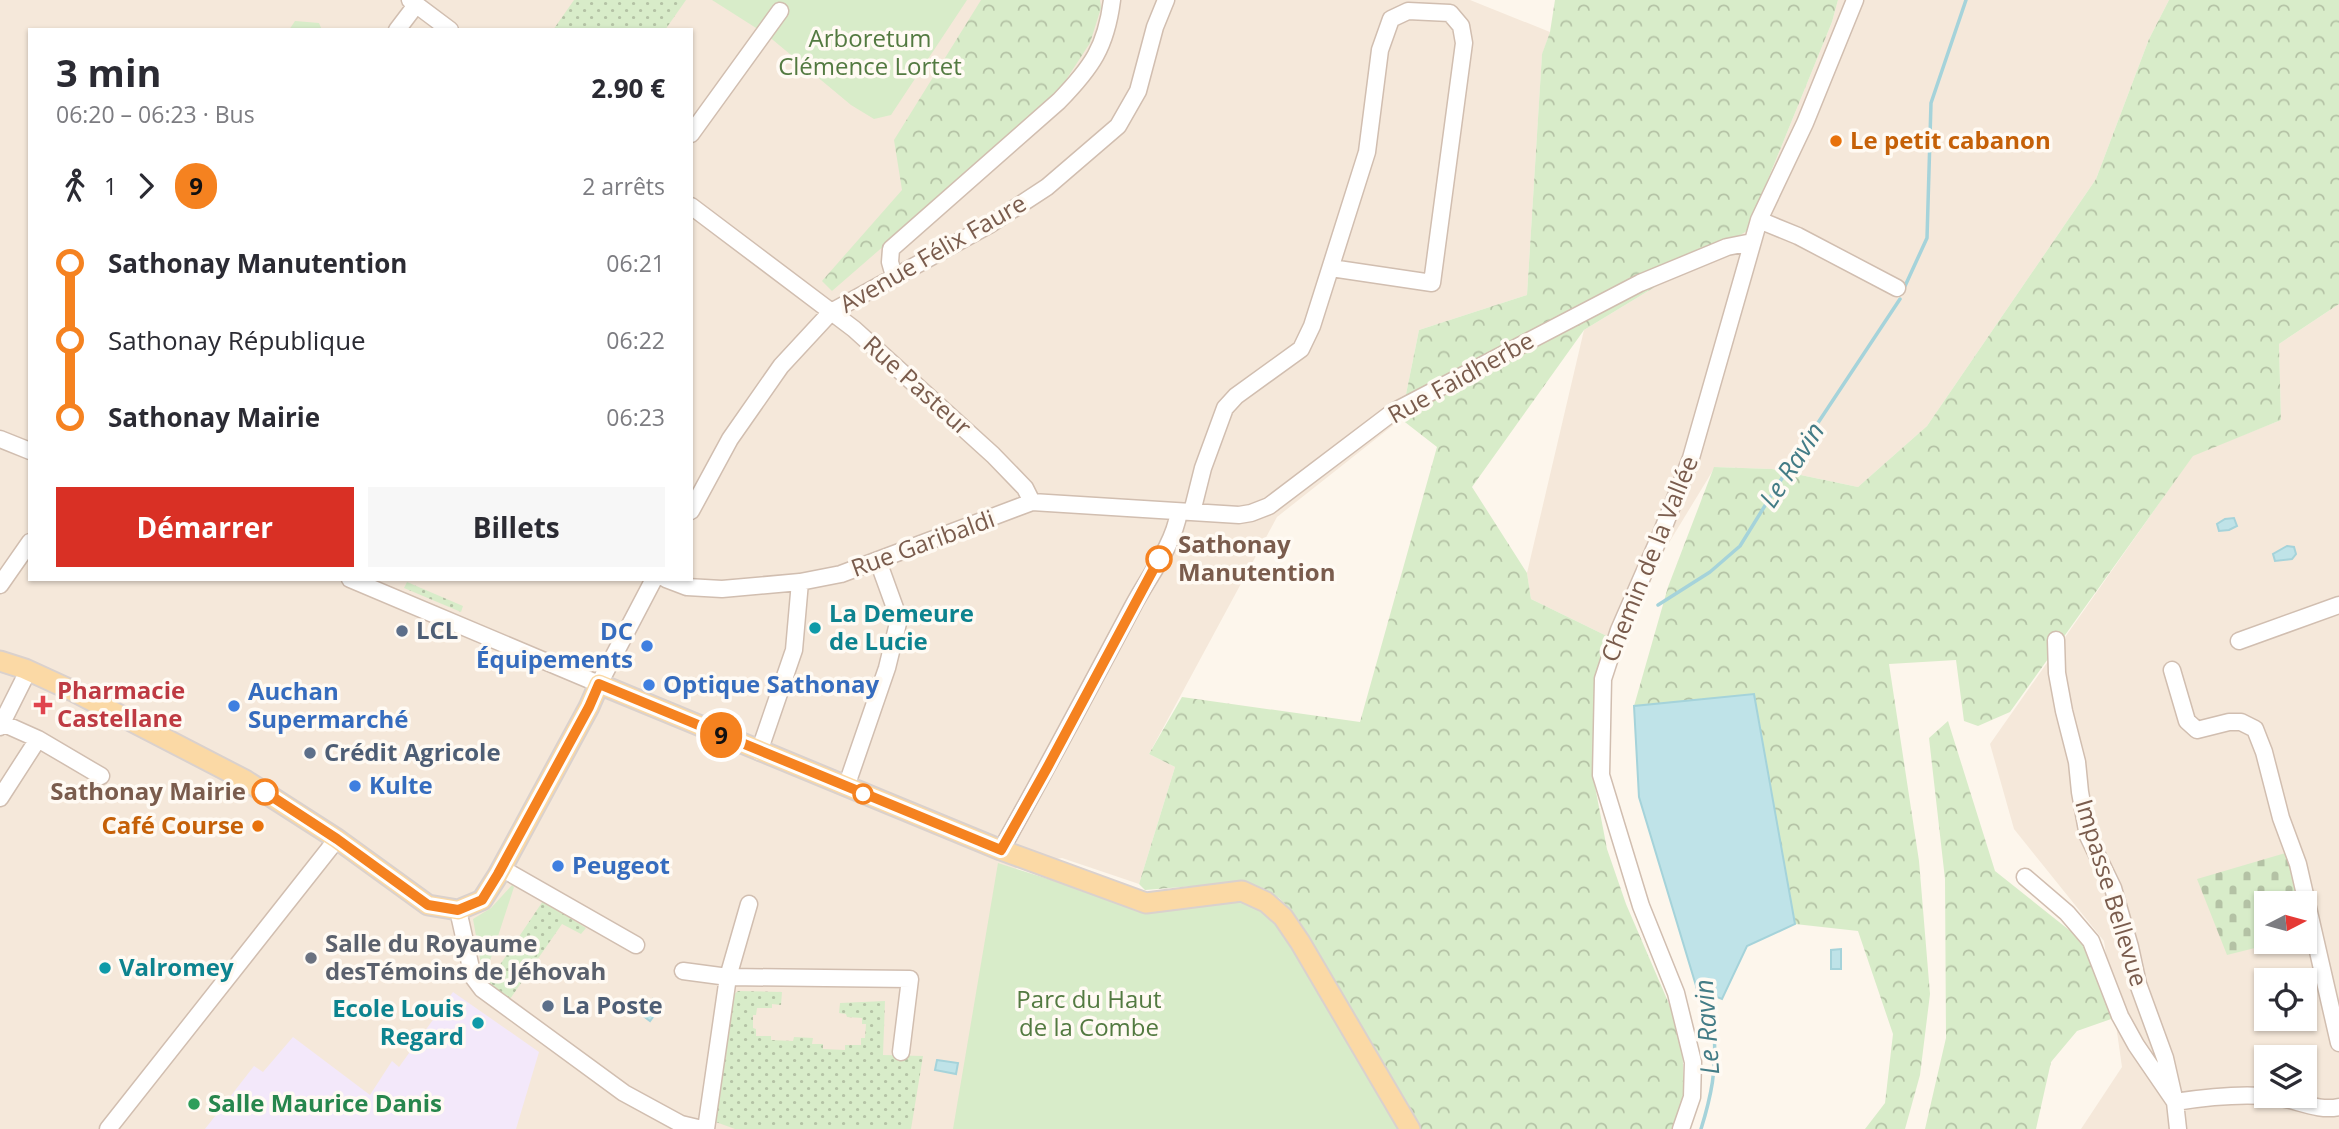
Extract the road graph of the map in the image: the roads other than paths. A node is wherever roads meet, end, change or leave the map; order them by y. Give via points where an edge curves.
1 (1112, 0) edge
2 (1166, 0) edge
3 (1855, 0) edge
4 (413, 3) edge
5 (780, 11) dead end
6 (398, 28) edge
7 (447, 28) edge
8 (693, 131) edge
9 (693, 208) edge
10 (1759, 220) junction
11 (1752, 243) junction
12 (1331, 268) junction
13 (894, 276) junction
14 (1897, 288) dead end
15 (831, 312) junction
16 (0, 439) edge
17 (28, 450) edge
18 (1032, 502) junction
19 (693, 507) edge
20 (1185, 512) junction
21 (28, 545) edge
22 (878, 561) junction
23 (653, 581) edge
24 (671, 581) edge
25 (800, 582) junction
26 (376, 584) edge
27 (0, 585) edge
28 (2339, 605) edge
29 (2056, 640) dead end
30 (2239, 641) dead end
31 (0, 661) edge
32 (2172, 670) dead end
33 (28, 671) junction
34 (599, 684) junction
35 (0, 725) edge
36 (38, 739) junction
37 (759, 752) junction
38 (101, 776) dead end
39 (845, 787) junction
40 (0, 798) edge
41 (337, 839) junction
42 (1001, 850) junction
43 (502, 868) junction
44 (2025, 877) dead end
45 (749, 904) dead end
46 (458, 910) junction
47 (636, 945) dead end
48 (682, 971) dead end
49 (728, 977) junction
50 (2339, 1043) edge
51 (901, 1052) dead end
52 (2175, 1102) junction
53 (2339, 1107) edge
54 (108, 1129) edge
55 (704, 1129) edge
56 (1410, 1129) edge
57 (1681, 1129) edge
58 (2178, 1129) edge

1 - 13 street via 1109,27 1079,81 891,249
2 - 13 street, Avenue Félix Faure via 1138,91 1118,126 1047,187 989,225
3 - 10 street, Chemin de la Vallée
4 - 6 street
4 - 7 street
5 - 8 street
9 - 15 street, Rue Pasteur
10 - 11 street, Chemin de la Vallée
10 - 14 street
11 - 20 street, Rue Faidherbe via 1727,247 1640,283 1393,412 1269,506 1239,515
11 - 57 street, Chemin de la Vallée via 1691,457 1603,679 1601,775 1641,905 1676,993 1693,1062 1692,1097
12 - 12 street via 1367,152 1380,50 1391,19 1408,11 1450,13 1461,26 1464,43 1432,283
12 - 20 street via 1301,349 1225,408
13 - 15 street, Avenue Félix Faure
15 - 18 street, Rue Pasteur via 993,455 1025,488
15 - 19 street, Avenue Félix Faure via 781,366 730,439
16 - 17 street
18 - 20 street, Rue Garibaldi
18 - 22 street, Rue Garibaldi
20 - 42 street
21 - 27 street
22 - 25 street, Rue Garibaldi
22 - 39 street via 899,619 887,668
23 - 34 street
24 - 25 street, Rue Garibaldi via 722,589
25 - 37 street via 794,650
26 - 34 street
28 - 30 street
29 - 52 street, Impasse Bellevue via 2057,673 2088,836 2113,888
31 - 33 main road
32 - 50 street via 2187,721 2197,730 2229,722 2255,729 2298,864
33 - 35 street
33 - 41 main road via 245,780
34 - 37 main road
34 - 43 main road
35 - 36 street
36 - 38 street
36 - 40 street
37 - 39 main road
39 - 42 main road
41 - 46 main road via 428,905
41 - 54 street
42 - 56 main road via 1146,903 1242,891 1266,902 1300,942
43 - 46 main road via 482,900
43 - 47 street
44 - 52 street via 2091,941 2120,1016
45 - 49 street
46 - 55 street via 473,976 482,989 624,1093 681,1124
48 - 49 street
49 - 51 street via 910,979
49 - 55 street
52 - 53 street via 2250,1096 2276,1097 2328,1110
52 - 58 street, Impasse Bellevue

